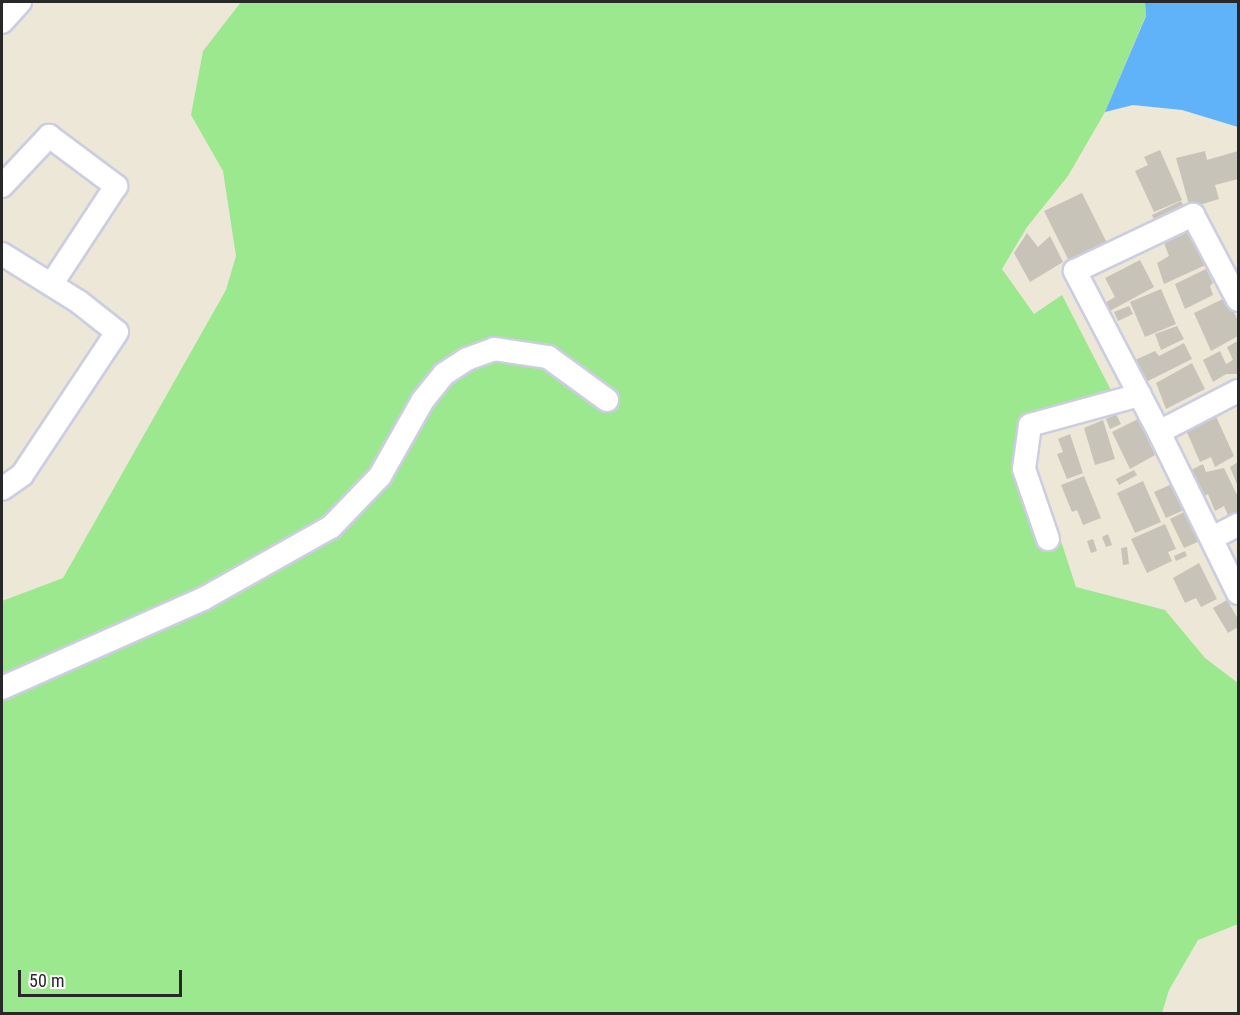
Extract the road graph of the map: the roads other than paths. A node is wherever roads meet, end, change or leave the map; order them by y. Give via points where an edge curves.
1 (20, 2) edge
2 (2, 22) edge
3 (2, 186) edge
4 (2, 254) edge
5 (51, 285) junction
6 (1239, 300) edge
7 (1239, 391) edge
8 (1140, 395) junction
9 (607, 400) dead end
10 (1159, 432) junction
11 (2, 489) edge
12 (1239, 525) edge
13 (1212, 538) junction
14 (1048, 539) dead end
15 (1239, 593) edge
16 (2, 688) edge

1 - 2 street
3 - 5 street via 50,136 116,186
4 - 5 street
5 - 11 street via 117,332 22,475
6 - 8 street via 1193,215 1075,271
7 - 10 street
8 - 10 street
8 - 14 street via 1030,425 1024,469
9 - 16 street via 548,357 494,349 467,359 444,374 423,400 380,476 331,527 203,599
10 - 13 street
12 - 13 street
13 - 15 street

